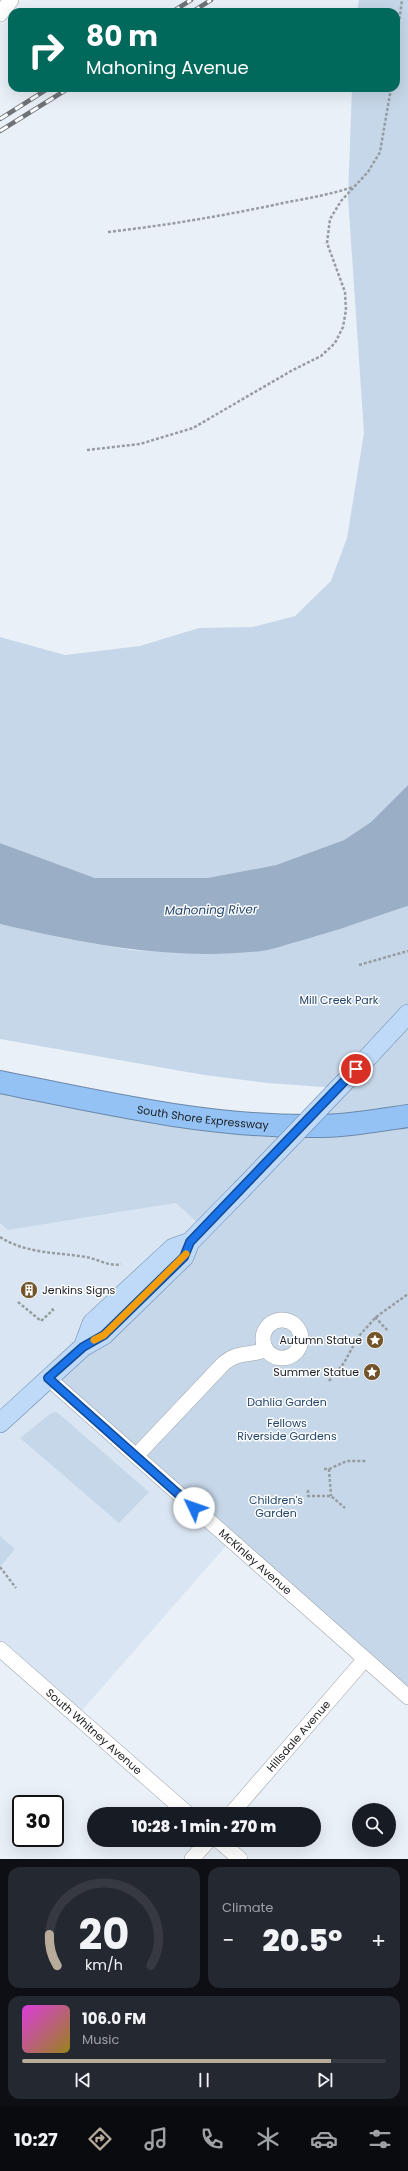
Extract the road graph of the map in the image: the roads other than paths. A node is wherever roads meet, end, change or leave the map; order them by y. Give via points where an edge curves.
1 (11, 0) edge
2 (0, 14) edge
3 (408, 1014) edge
4 (0, 1082) edge
5 (408, 1116) edge
6 (266, 1350) dead end
7 (48, 1378) junction
8 (0, 1424) edge
9 (136, 1456) junction
10 (0, 1649) edge
11 (365, 1659) junction
12 (408, 1697) edge
13 (180, 1807) edge
14 (237, 1807) edge
15 (203, 1847) edge
16 (226, 1847) edge
17 (192, 1859) edge
18 (240, 1859) edge

1 - 2 street
3 - 7 main road, bridge via 190,1242 184,1257 104,1335 83,1347
4 - 5 highway, South Shore Expressway via 176,1115 256,1124 306,1126 362,1123
6 - 9 street via 236,1355 224,1363
7 - 8 main road
7 - 9 street, McKinley Avenue
9 - 11 street, McKinley Avenue
10 - 13 street, South Whitney Avenue
11 - 12 street, McKinley Avenue
11 - 14 street, Hillsdale Avenue
15 - 17 street
16 - 18 street

